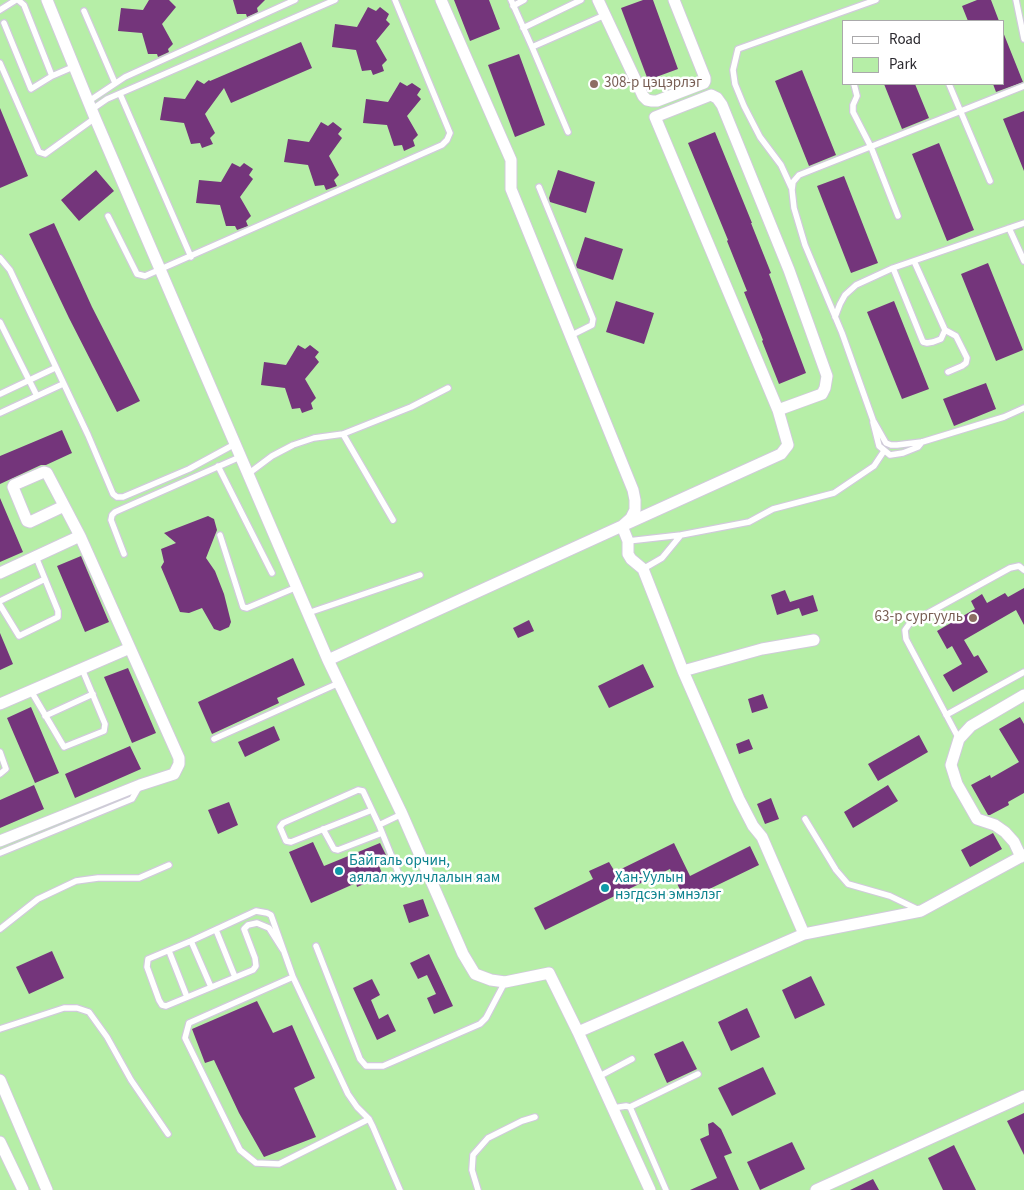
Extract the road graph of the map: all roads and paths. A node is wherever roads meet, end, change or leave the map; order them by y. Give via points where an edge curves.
1 (17, 0) edge
2 (47, 0) edge
3 (295, 0) edge
4 (336, 0) edge
5 (395, 0) edge
6 (441, 0) edge
7 (524, 0) edge
8 (582, 0) edge
9 (598, 0) edge
10 (674, 0) edge
11 (876, 0) edge
12 (1016, 0) edge
13 (512, 3) edge
14 (0, 10) edge
15 (84, 11) dead end
16 (604, 14) junction
17 (4, 22) dead end
18 (523, 28) junction
19 (1024, 39) edge
20 (532, 47) junction
21 (0, 63) edge
22 (73, 66) junction
23 (52, 76) junction
24 (115, 83) junction
25 (854, 85) edge
26 (949, 85) edge
27 (1024, 86) edge
28 (120, 94) junction
29 (91, 110) junction
30 (961, 111) junction
31 (568, 132) dead end
32 (871, 147) junction
33 (990, 181) dead end
34 (539, 187) dead end
35 (792, 190) junction
36 (108, 216) dead end
37 (898, 216) dead end
38 (1024, 222) edge
39 (1010, 228) junction
40 (191, 257) junction
41 (0, 258) edge
42 (914, 261) junction
43 (1024, 261) edge
44 (893, 268) junction
45 (160, 271) junction
46 (835, 317) junction
47 (0, 322) edge
48 (945, 330) junction
49 (570, 336) junction
50 (55, 368) junction
51 (948, 372) dead end
52 (29, 380) junction
53 (63, 384) junction
54 (448, 388) dead end
55 (0, 394) edge
56 (37, 396) junction
57 (1024, 408) edge
58 (778, 410) junction
59 (0, 413) edge
60 (873, 420) junction
61 (344, 434) junction
62 (922, 442) junction
63 (235, 444) junction
64 (884, 451) junction
65 (240, 457) junction
66 (218, 466) junction
67 (248, 474) junction
68 (64, 506) junction
69 (393, 520) dead end
70 (622, 526) junction
71 (220, 535) dead end
72 (681, 535) junction
73 (80, 536) junction
74 (628, 541) junction
75 (124, 554) dead end
76 (36, 557) junction
77 (643, 569) junction
78 (1024, 570) edge
79 (272, 573) dead end
80 (0, 574) edge
81 (420, 575) dead end
82 (45, 579) junction
83 (297, 587) junction
84 (0, 601) edge
85 (0, 605) edge
86 (308, 613) junction
87 (814, 640) dead end
88 (130, 648) junction
89 (328, 660) junction
90 (82, 669) junction
91 (683, 671) junction
92 (1024, 672) edge
93 (339, 683) junction
94 (31, 691) junction
95 (93, 694) junction
96 (1024, 695) edge
97 (0, 704) edge
98 (946, 715) junction
99 (45, 716) junction
100 (214, 739) dead end
101 (959, 740) junction
102 (0, 752) edge
103 (0, 774) edge
104 (140, 785) junction
105 (372, 810) junction
106 (402, 814) junction
107 (805, 819) dead end
108 (379, 825) junction
109 (324, 829) junction
110 (382, 833) junction
111 (0, 841) edge
112 (0, 853) edge
113 (1023, 856) edge
114 (169, 864) dead end
115 (400, 877) dead end
116 (921, 911) junction
117 (0, 929) edge
118 (216, 930) junction
119 (804, 934) junction
120 (191, 942) junction
121 (316, 946) dead end
122 (283, 950) junction
123 (169, 951) junction
124 (236, 977) junction
125 (293, 977) junction
126 (505, 982) junction
127 (211, 987) junction
128 (187, 997) junction
129 (0, 1029) edge
130 (578, 1032) junction
131 (632, 1059) dead end
132 (698, 1074) dead end
133 (598, 1077) junction
134 (0, 1080) edge
135 (1024, 1096) edge
136 (630, 1107) junction
137 (612, 1108) junction
138 (535, 1117) dead end
139 (369, 1119) junction
140 (168, 1134) dead end
141 (0, 1142) edge
142 (23, 1190) edge
143 (47, 1190) edge
144 (400, 1190) edge
145 (478, 1190) edge
146 (650, 1190) edge
147 (666, 1190) edge
148 (816, 1190) edge

1 - 14 lane
1 - 23 lane via 24,5
2 - 22 street
3 - 24 lane
4 - 28 lane
5 - 40 lane via 450,133 447,140
6 - 49 street via 511,160 511,189
7 - 13 lane
8 - 18 lane
9 - 16 street
10 - 16 street via 705,81 657,101 643,96
11 - 35 lane via 738,49 733,70 735,84 760,137 781,165
12 - 19 lane
13 - 18 lane
15 - 24 lane
16 - 20 lane
17 - 23 lane via 31,89
18 - 20 lane
20 - 31 lane
21 - 29 lane via 39,152 45,154
22 - 23 lane
22 - 29 street
24 - 29 lane
25 - 32 lane via 857,96 853,112
26 - 30 lane
27 - 30 lane
28 - 29 lane
28 - 40 lane
29 - 45 street
30 - 32 lane
30 - 33 lane
32 - 35 lane via 799,175
32 - 37 lane
34 - 49 lane via 593,319 592,325
35 - 46 lane via 805,245
36 - 45 lane via 137,274 145,276
38 - 39 lane
39 - 42 lane
39 - 43 lane
40 - 45 lane
41 - 50 lane via 10,270
42 - 44 lane
42 - 48 lane
44 - 46 lane via 856,285 842,299
44 - 48 lane via 924,342 941,338
45 - 63 street
46 - 60 lane
47 - 52 lane
48 - 51 lane via 956,336 967,358 962,366
49 - 70 street via 635,500 632,518
50 - 52 lane
50 - 53 lane
52 - 55 lane
52 - 56 lane
53 - 56 lane
53 - 63 lane via 113,494 120,498 189,469
54 - 61 lane
56 - 59 lane
57 - 62 lane
58 - 58 street via 655,117 711,95 722,105 789,270 827,376 822,394
58 - 70 street via 788,445 781,454
60 - 62 lane via 882,439 891,445
60 - 64 lane via 879,446
61 - 67 lane via 293,445
61 - 69 lane
62 - 64 lane via 903,453 890,455
63 - 65 street
64 - 72 lane via 874,466 834,493 773,509 749,522
65 - 66 lane
65 - 67 street
66 - 75 lane via 115,512 111,520
66 - 79 lane
67 - 83 street
68 - 68 street via 47,473 13,487 27,521
68 - 73 street
70 - 74 street
70 - 89 street
71 - 83 lane via 243,607
72 - 74 lane
72 - 77 lane via 662,558
73 - 76 street
73 - 88 street
74 - 77 street via 628,554
76 - 80 street
76 - 82 lane
77 - 91 street
78 - 98 lane via 1019,566 1010,568 910,623 906,630 906,639
81 - 86 lane
82 - 84 lane
82 - 85 lane via 58,610 58,618 19,636
83 - 86 street
86 - 89 street
87 - 91 street via 762,649
88 - 90 street
88 - 104 street via 179,764 174,774
89 - 93 street
90 - 94 street
90 - 95 lane
91 - 119 street via 739,799 762,837
92 - 98 lane
93 - 100 lane
93 - 106 street
94 - 97 street
94 - 99 lane
95 - 99 lane
95 - 99 lane via 105,724 104,731 64,747
96 - 101 street via 971,726
98 - 101 lane
101 - 113 street via 951,766 977,819 1005,832
102 - 103 lane via 6,769
104 - 111 street
104 - 112 lane via 132,799
105 - 108 lane
105 - 109 lane
105 - 109 lane via 363,791 358,790 280,826 286,841 291,842
106 - 108 lane
106 - 126 street via 463,954 475,974
107 - 116 lane via 848,884 890,896
108 - 110 lane
109 - 110 lane via 334,849 338,850
110 - 115 lane
113 - 116 street
114 - 117 lane via 139,878 76,881 38,899
116 - 119 street
118 - 120 lane
118 - 122 lane via 256,911 268,913
118 - 124 lane
119 - 130 street
120 - 123 lane
120 - 127 lane
121 - 126 lane via 360,1059 366,1066 383,1066 480,1024
122 - 124 lane via 269,928 248,925 244,929 256,966
122 - 125 lane
123 - 128 lane
123 - 128 lane via 148,959 147,967 162,1004 166,1006
124 - 127 lane
125 - 139 lane via 348,1094
125 - 139 lane via 190,1023 187,1030 185,1038 240,1150 256,1163 278,1164
126 - 130 street via 549,973
127 - 128 lane
129 - 140 lane via 64,1008 89,1012
130 - 133 street
131 - 133 lane
132 - 136 lane
133 - 137 street
134 - 143 street
135 - 148 street
136 - 137 lane
136 - 147 lane
137 - 146 street
138 - 145 lane via 488,1138 473,1155 472,1170
139 - 144 lane
141 - 142 street

